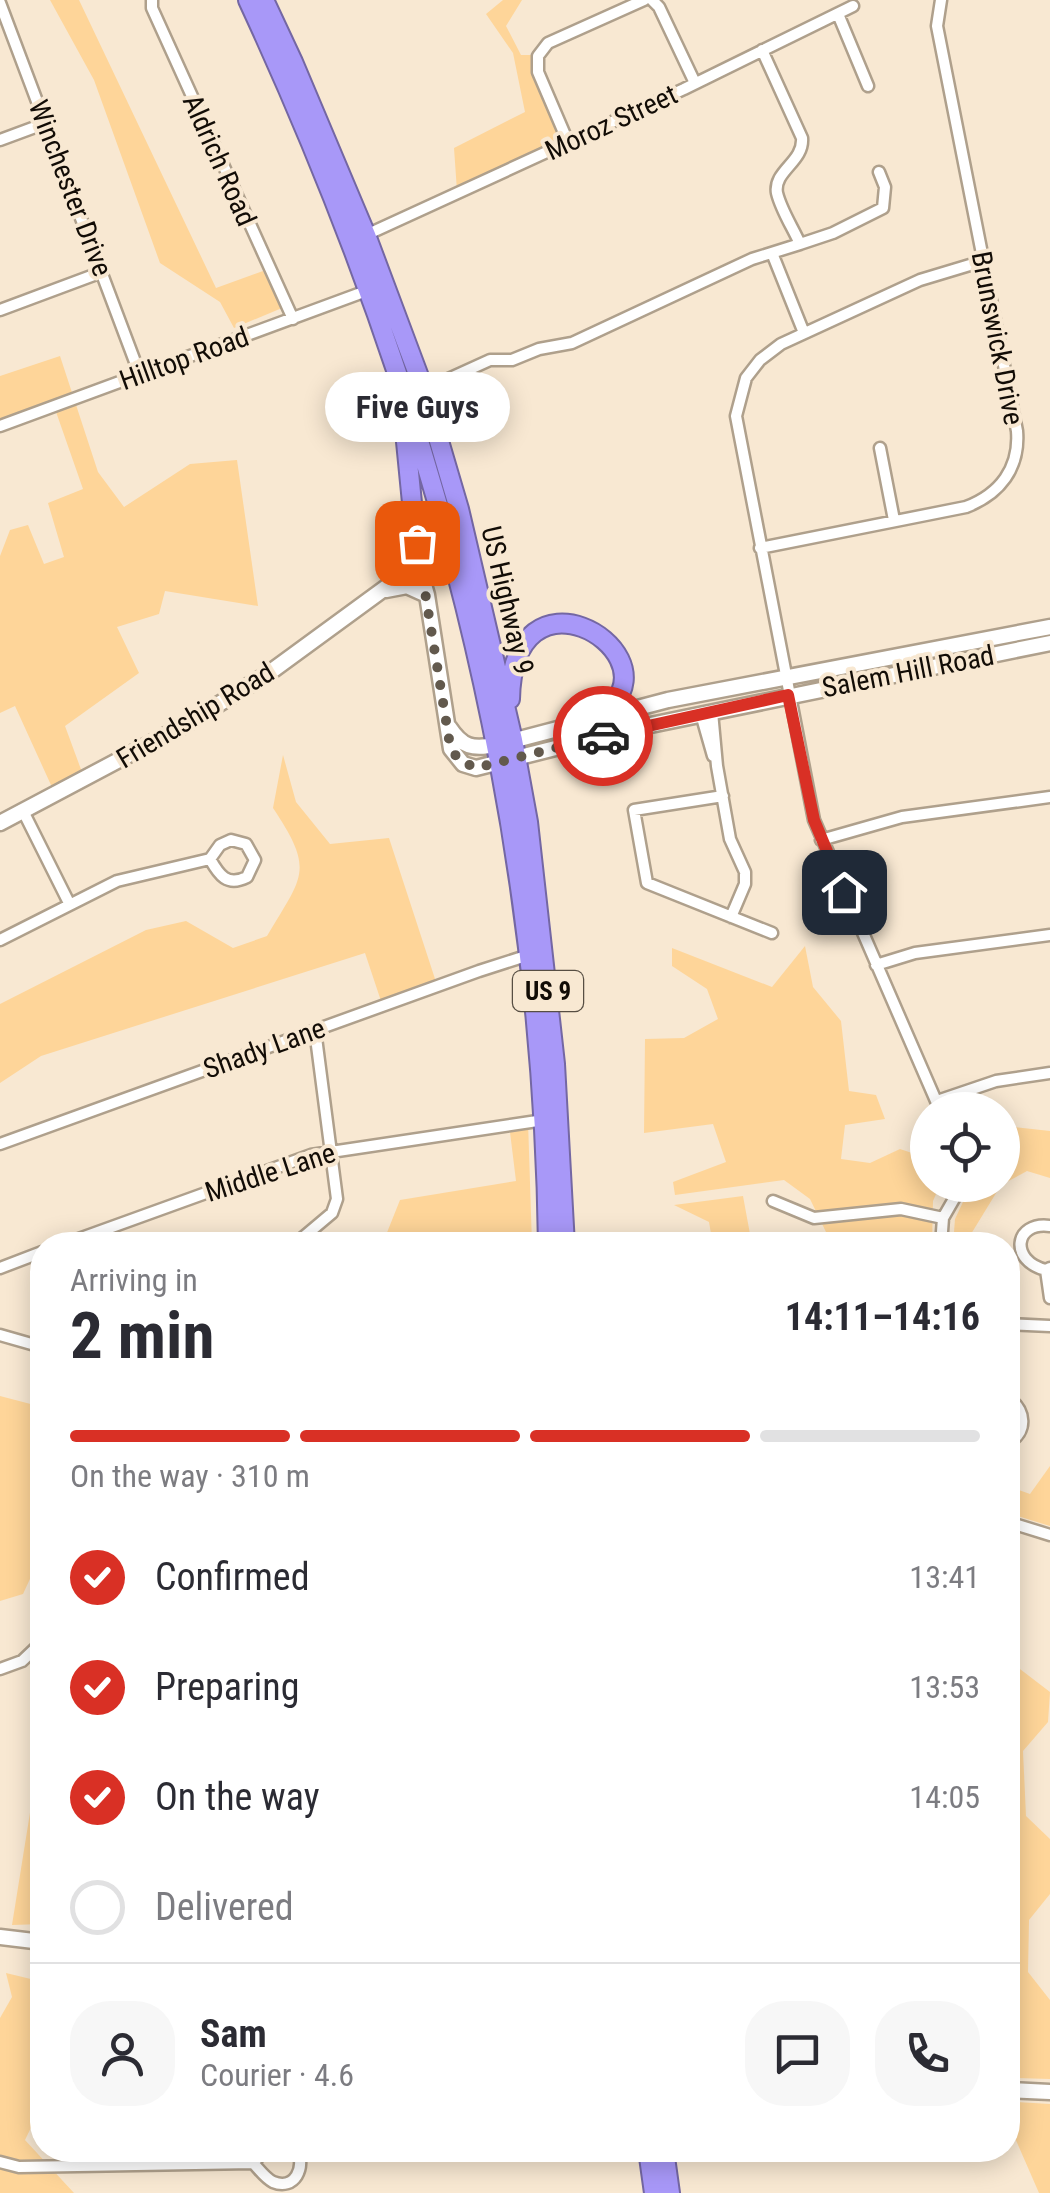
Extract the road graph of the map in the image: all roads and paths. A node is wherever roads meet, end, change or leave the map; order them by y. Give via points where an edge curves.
1 (152, 0) edge
2 (248, 0) edge
3 (264, 0) edge
4 (652, 0) edge
5 (940, 0) edge
6 (638, 2) edge
7 (0, 3) edge
8 (853, 6) dead end
9 (838, 14) junction
10 (762, 50) junction
11 (695, 83) junction
12 (868, 86) dead end
13 (46, 123) junction
14 (0, 140) edge
15 (568, 142) junction
16 (879, 172) dead end
17 (366, 234) junction
18 (800, 244) junction
19 (772, 253) junction
20 (983, 261) junction
21 (102, 272) junction
22 (369, 290) junction
23 (0, 310) edge
24 (292, 319) junction
25 (804, 333) junction
26 (140, 374) junction
27 (400, 386) junction
28 (424, 390) junction
29 (0, 426) edge
30 (880, 448) dead end
31 (894, 520) junction
32 (760, 548) junction
33 (418, 564) junction
34 (380, 592) junction
35 (427, 595) junction
36 (1050, 627) edge
37 (1050, 643) edge
38 (786, 687) junction
39 (692, 695) junction
40 (707, 713) junction
41 (593, 718) junction
42 (508, 747) junction
43 (722, 796) junction
44 (1050, 797) edge
45 (24, 811) junction
46 (0, 823) edge
47 (821, 840) junction
48 (210, 859) junction
49 (69, 903) junction
50 (731, 917) junction
51 (772, 933) dead end
52 (1050, 935) edge
53 (0, 940) edge
54 (530, 955) junction
55 (876, 965) junction
56 (314, 1030) junction
57 (1050, 1073) edge
58 (933, 1092) edge
59 (970, 1092) edge
60 (545, 1120) junction
61 (0, 1144) edge
62 (332, 1150) junction
63 (774, 1200) dead end
64 (952, 1202) edge
65 (943, 1218) junction
66 (1050, 1226) edge
67 (98, 1232) edge
68 (309, 1232) edge
69 (548, 1232) edge
70 (564, 1232) edge
71 (942, 1232) edge
72 (30, 1257) edge
73 (0, 1268) edge
74 (1048, 1269) edge
75 (1050, 1298) edge
76 (1020, 1325) edge
77 (1050, 1326) edge
78 (0, 1335) edge
79 (30, 1344) edge
80 (1020, 1526) edge
81 (1050, 1535) edge
82 (30, 1653) edge
83 (0, 1670) edge
84 (0, 1937) edge
85 (30, 1941) edge
86 (1020, 2091) edge
87 (1050, 2092) edge
88 (0, 2162) edge
89 (301, 2162) edge
90 (650, 2162) edge
91 (666, 2162) edge
92 (253, 2163) joint
93 (654, 2193) edge
94 (670, 2193) edge

1 - 24 street, Aldrich Road
2 - 22 highway, US Highway 9 / US 9
3 - 17 highway, US Highway 9 / US 9
4 - 11 street
5 - 20 street, Brunswick Drive via 938,26
6 - 15 street via 540,52 538,72
7 - 13 street, Winchester Drive
8 - 9 street, Moroz Street
9 - 10 street, Moroz Street
9 - 12 street
10 - 11 street, Moroz Street
10 - 18 street via 803,143 776,190
11 - 15 street, Moroz Street
13 - 14 street
13 - 21 street, Winchester Drive
15 - 17 street, Moroz Street
16 - 18 street via 883,208
17 - 28 highway, US Highway 9 / US 9
18 - 19 street
19 - 25 street
19 - 28 street via 572,342 490,360
20 - 25 street via 920,280
20 - 31 street, Brunswick Drive via 1016,456 1004,481 980,502
21 - 23 street
21 - 26 street, Winchester Drive
22 - 24 street, Hilltop Road
22 - 27 highway, US Highway 9 / US 9
24 - 26 street, Hilltop Road
25 - 32 street via 760,360 738,402
26 - 29 street, Hilltop Road
27 - 33 highway
27 - 42 highway, US Highway 9 / US 9 via 416,421
28 - 42 highway, US Highway 9 / US 9 via 459,509
30 - 31 street
31 - 32 street, Brunswick Drive
32 - 38 street
33 - 34 street, Friendship Road
33 - 35 street
34 - 35 street via 407,586
34 - 45 street, Friendship Road via 186,725
35 - 42 street via 446,722 467,747
36 - 38 street, Salem Hill Road
37 - 38 street, Salem Hill Road
38 - 39 street, Salem Hill Road
38 - 40 street, Salem Hill Road
38 - 47 street
39 - 40 street
39 - 41 street, Salem Hill Road
40 - 42 street, Salem Hill Road
40 - 43 street via 706,740
41 - 42 street, Salem Hill Road
41 - 42 highway via 616,700 620,661 592,632 564,622 537,632 516,656
42 - 54 highway, US Highway 9 / US 9
42 - 70 highway, US Highway 9 / US 9 via 547,978
43 - 50 street via 746,875
43 - 50 street via 634,810 647,883
44 - 47 street via 902,817
45 - 46 street, Friendship Road
45 - 49 street
47 - 55 street
48 - 48 street via 224,843 239,841 253,853 254,866 234,881 222,878
48 - 49 street via 133,875
49 - 53 street
50 - 51 street
52 - 55 street via 915,953
54 - 56 street, Shady Lane
54 - 60 highway, US Highway 9 / US 9
55 - 58 street
56 - 61 street, Shady Lane
56 - 62 street
57 - 59 street via 996,1080
60 - 62 street, Middle Lane
60 - 69 highway, US Highway 9 / US 9
62 - 67 street, Middle Lane
62 - 68 street via 334,1210
63 - 65 street via 814,1218 901,1209
64 - 65 street
65 - 71 street
66 - 74 street via 1030,1229 1020,1244 1026,1262
72 - 73 street
74 - 75 street
76 - 77 street
78 - 79 street
80 - 81 street
82 - 83 street
84 - 85 street
86 - 87 street
88 - 92 street
89 - 92 street via 288,2182 271,2181
90 - 93 highway
91 - 94 highway

